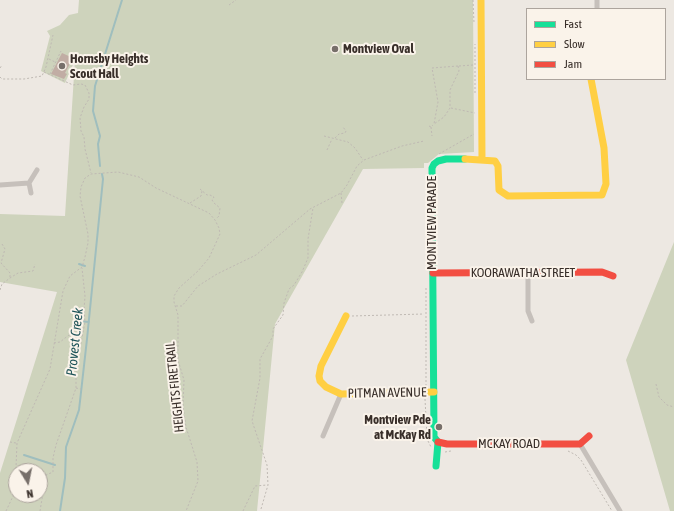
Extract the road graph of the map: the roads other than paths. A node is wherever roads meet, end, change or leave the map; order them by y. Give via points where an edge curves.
1 (481, 0) edge
2 (591, 80) edge
3 (482, 160) junction
4 (37, 170) dead end
5 (29, 183) junction
6 (0, 185) edge
7 (31, 193) dead end
8 (528, 272) junction
9 (433, 273) junction
10 (613, 276) dead end
11 (346, 316) road end
12 (532, 321) dead end
13 (434, 392) junction
14 (341, 394) junction
15 (323, 436) dead end
16 (589, 436) dead end
17 (438, 442) junction
18 (580, 444) junction
19 (436, 466) dead end
20 (620, 511) edge

1 - 3 street
2 - 3 street via 604,148 606,184 602,195 504,195 499,190 497,163
3 - 9 street, MONTVIEW PARADE via 446,159 438,161 432,168
4 - 5 street
5 - 6 street
5 - 7 street
8 - 9 street, KOORAWATHA STREET
8 - 10 street, KOORAWATHA STREET via 602,272
8 - 12 street via 528,311
9 - 13 street, MONTVIEW PARADE
11 - 14 street, PITMAN AVENUE via 321,366 319,376 326,387
13 - 14 street, PITMAN AVENUE
13 - 17 street, MONTVIEW PARADE via 434,437
14 - 15 street
16 - 18 street
17 - 18 street, MCKAY ROAD
17 - 19 street, MONTVIEW PARADE
18 - 20 street

